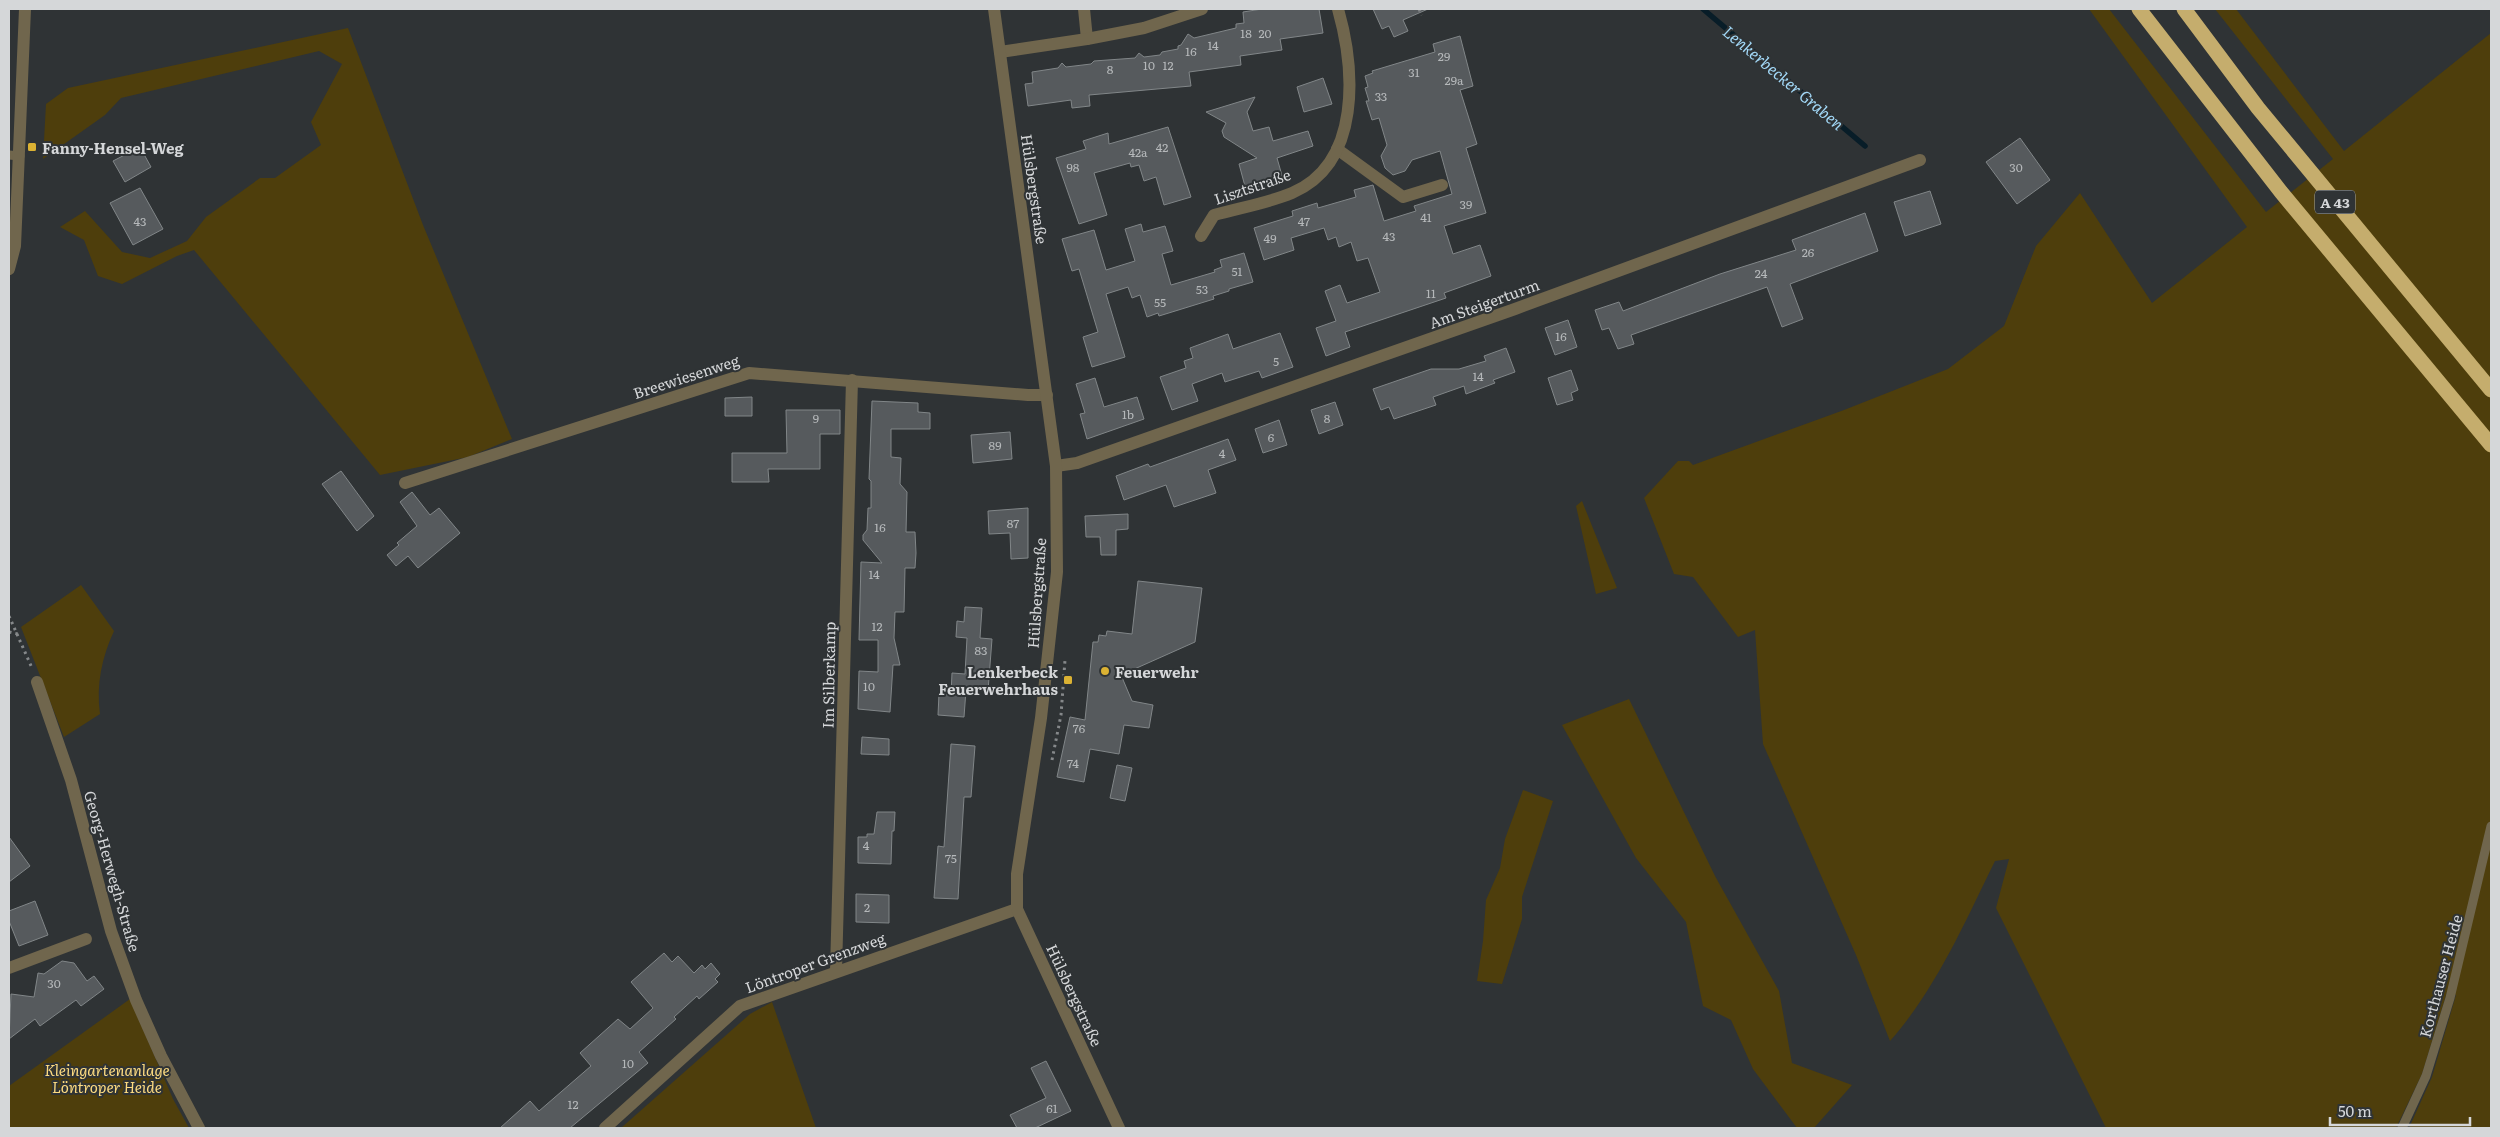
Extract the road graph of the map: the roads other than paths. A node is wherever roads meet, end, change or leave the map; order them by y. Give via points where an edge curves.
1 (25, 9) edge
2 (994, 9) edge
3 (1084, 9) edge
4 (1202, 9) edge
5 (1338, 9) edge
6 (2139, 9) edge
7 (2184, 9) edge
8 (1087, 39) junction
9 (1000, 52) junction
10 (1337, 150) junction
11 (14, 156) edge
12 (1920, 160) dead end
13 (1442, 185) dead end
14 (1201, 236) dead end
15 (9, 269) edge
16 (852, 380) junction
17 (2491, 390) edge
18 (1047, 395) junction
19 (2491, 445) edge
20 (1056, 466) junction
21 (405, 483) dead end
22 (37, 682) road end
23 (2491, 826) edge
24 (1017, 909) junction
25 (86, 939) dead end
26 (9, 968) edge
27 (836, 971) junction
28 (199, 1128) edge
29 (605, 1128) edge
30 (1119, 1128) edge
31 (2402, 1128) edge

1 - 11 street
2 - 9 street, Hülsbergstraße
3 - 8 street
4 - 8 street via 1144,28
5 - 10 street, Lisztstraße via 1350,73 1348,110
6 - 19 highway, A 43 via 2281,192
7 - 17 highway, A 43 via 2258,108
8 - 9 street
9 - 18 street, Hülsbergstraße
10 - 13 street via 1402,197
10 - 14 street, Lisztstraße via 1321,174 1292,192 1214,215
11 - 15 street via 15,246
12 - 20 street, Am Steigerturm via 1509,312 1077,462
16 - 18 street, Breewiesenweg
16 - 21 street, Breewiesenweg via 749,373
16 - 27 street, Im Silberkamp
18 - 20 street, Hülsbergstraße
20 - 24 street, Hülsbergstraße via 1057,572 1041,718 1017,874
22 - 28 street, Georg-Herwegh-Straße via 71,780 111,931 136,1000
23 - 31 lane, Korthauser Heide via 2450,998 2426,1076
24 - 27 street, Löntroper Grenzweg
24 - 30 street, Hülsbergstraße
25 - 26 street
27 - 29 street, Löntroper Grenzweg via 740,1006

